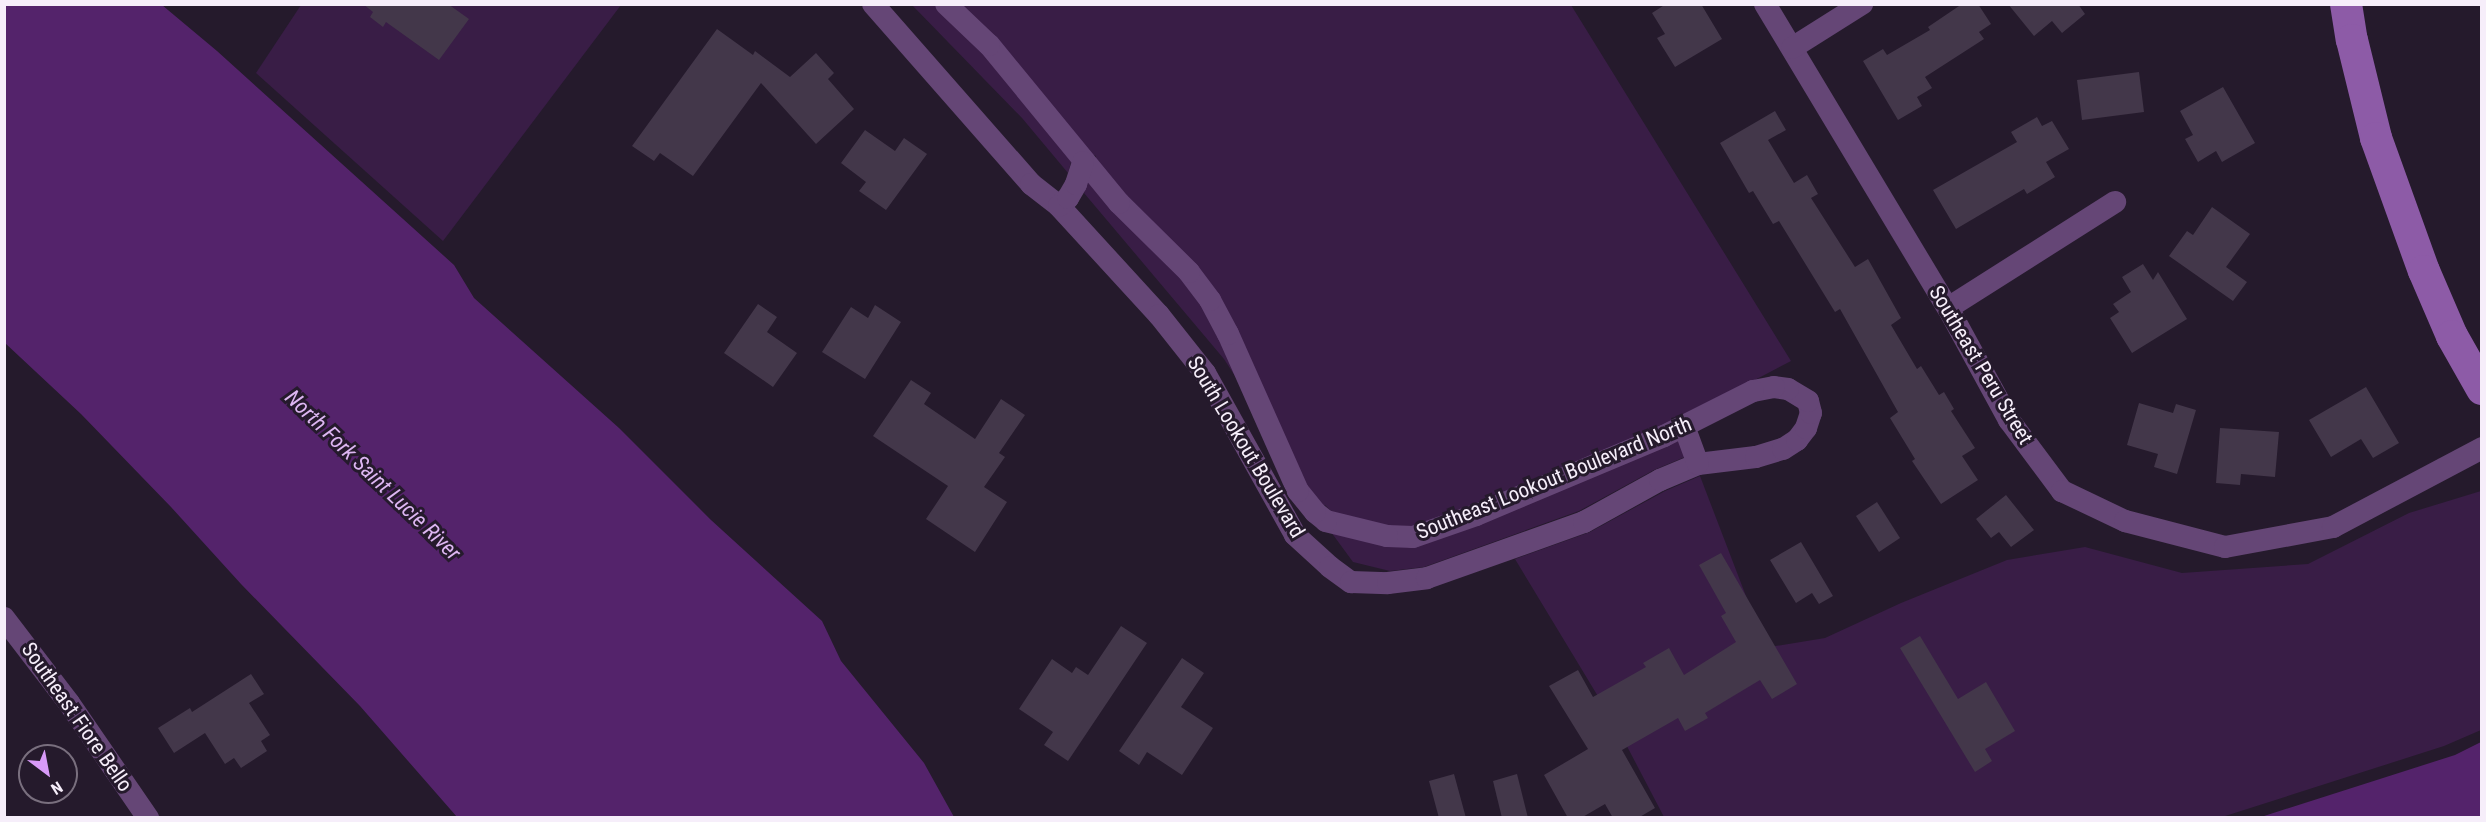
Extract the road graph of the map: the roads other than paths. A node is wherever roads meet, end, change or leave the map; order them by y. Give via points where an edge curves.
1 (873, 4) edge
2 (946, 4) edge
3 (1765, 4) edge
4 (1862, 4) edge
5 (2346, 4) edge
6 (1792, 48) junction
7 (1083, 162) junction
8 (2115, 202) dead end
9 (1059, 206) junction
10 (1948, 308) junction
11 (2481, 389) edge
12 (1684, 426) junction
13 (2481, 448) edge
14 (1698, 464) junction
15 (1326, 521) junction
16 (1305, 544) junction
17 (4, 618) edge
18 (148, 818) edge

1 - 9 street, South Lookout Boulevard via 1031,184
2 - 7 street via 989,45
3 - 6 street, Southeast Peru Street
4 - 6 street
5 - 11 street via 2376,138 2424,271 2452,336
6 - 10 street, Southeast Peru Street
7 - 9 street via 1076,184
7 - 15 street via 1189,272 1210,300 1298,491
8 - 10 street
9 - 16 street, South Lookout Boulevard via 1159,315 1205,373 1283,515
10 - 13 street, Southeast Peru Street via 2008,420 2062,491 2125,521 2225,547 2333,527
12 - 14 street
12 - 14 street, Southeast Lookout Boulevard North via 1754,391 1788,389 1808,401 1811,413 1806,428 1783,449 1756,457
12 - 15 street, Southeast Lookout Boulevard North via 1413,537 1387,536
14 - 16 street, South Lookout Boulevard via 1584,522 1427,578 1352,582
15 - 16 street
17 - 18 street, Southeast Fiore Bello via 69,703

